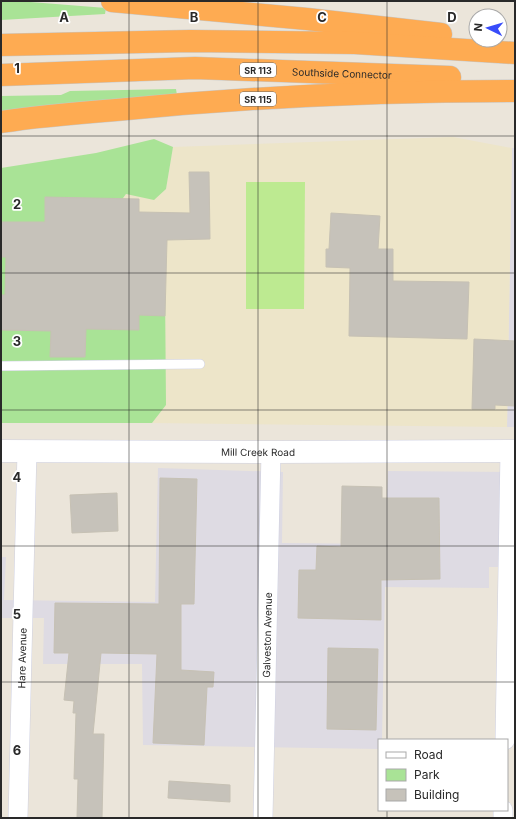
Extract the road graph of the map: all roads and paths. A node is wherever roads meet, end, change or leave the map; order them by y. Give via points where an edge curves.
1 (112, 1) edge
2 (468, 37) edge
3 (1, 45) edge
4 (515, 53) edge
5 (1, 76) edge
6 (515, 84) edge
7 (515, 91) edge
8 (1, 122) edge
9 (200, 364) dead end
10 (1, 366) edge
11 (1, 451) edge
12 (27, 451) junction
13 (513, 451) edge
14 (271, 452) junction
15 (504, 739) edge
16 (18, 818) edge
17 (263, 818) edge

1 - 2 highway
3 - 4 highway via 205,41 355,43
5 - 6 highway, Southside Connector / SR 113 via 195,68 453,77
7 - 8 highway, SR 115 via 346,93 192,102
9 - 10 lane
11 - 12 street, Mill Creek Road
12 - 14 street, Mill Creek Road
12 - 16 street, Hare Avenue
13 - 14 street, Mill Creek Road
13 - 15 street
14 - 17 street, Galveston Avenue

